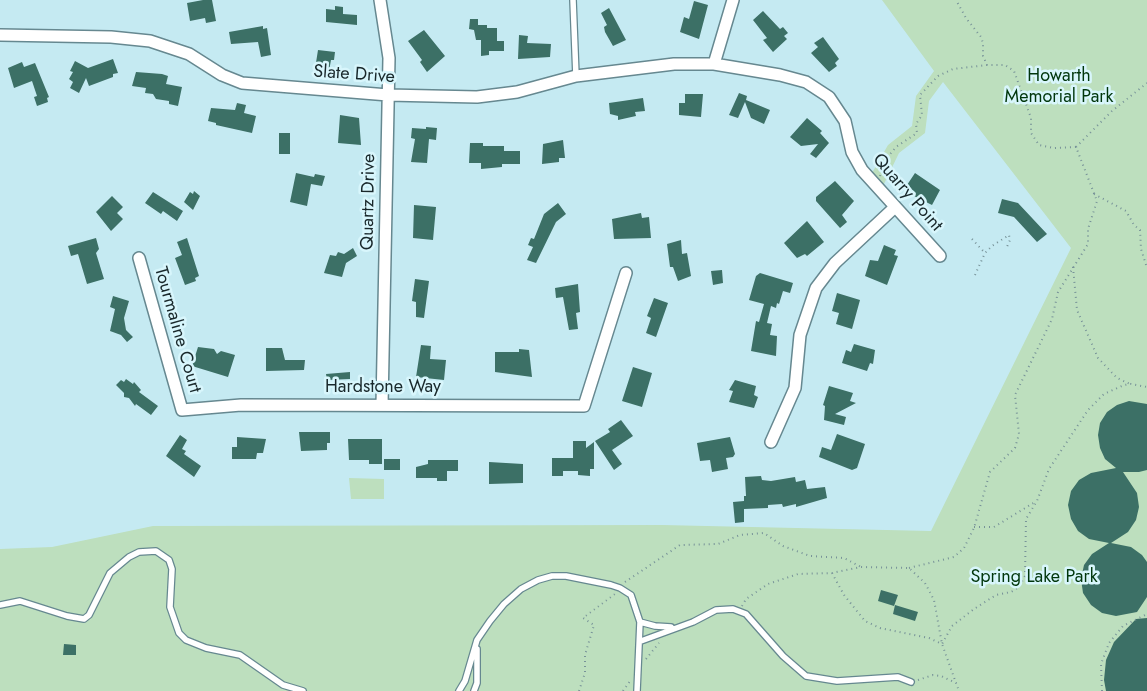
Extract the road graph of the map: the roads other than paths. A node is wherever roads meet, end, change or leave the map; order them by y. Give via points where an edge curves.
1 (380, 0) edge
2 (573, 0) edge
3 (733, 0) edge
4 (0, 35) edge
5 (714, 64) junction
6 (576, 76) junction
7 (388, 95) junction
8 (894, 208) junction
9 (940, 256) dead end
10 (139, 258) dead end
11 (626, 273) dead end
12 (382, 405) junction
13 (182, 410) joint
14 (771, 442) dead end
15 (0, 604) edge
16 (640, 622) junction
17 (673, 628) junction
18 (477, 640) junction
19 (640, 641) junction
20 (911, 682) road end
21 (303, 691) edge
22 (459, 691) edge
23 (474, 691) edge
24 (638, 691) edge

1 - 7 street, Quartz Drive via 387,36
2 - 6 lane
3 - 5 street
4 - 7 street, Slate Drive via 150,41 188,54 242,83
5 - 6 street, Slate Drive via 664,65
5 - 8 street, Quarry Point via 780,75 818,88 838,109 852,152
6 - 7 street, Slate Drive via 517,92 477,97
7 - 12 street, Quartz Drive
8 - 9 street, Quarry Point
8 - 14 street via 835,263 816,288 800,334 795,388
10 - 13 street, Tourmaline Court
11 - 12 street, Hardstone Way via 584,406
12 - 13 street, Hardstone Way via 241,405
15 - 21 lane via 20,601 84,619 90,615 110,573 129,557 156,551 164,554 170,564 170,607 179,633 186,640 240,655 283,685
16 - 17 lane
16 - 18 lane via 630,595 620,588 552,576 521,589 504,604
16 - 19 lane
17 - 19 lane
17 - 20 lane via 716,610 740,611 806,676 837,681 898,677
18 - 22 lane
18 - 23 lane via 477,683
19 - 24 lane

